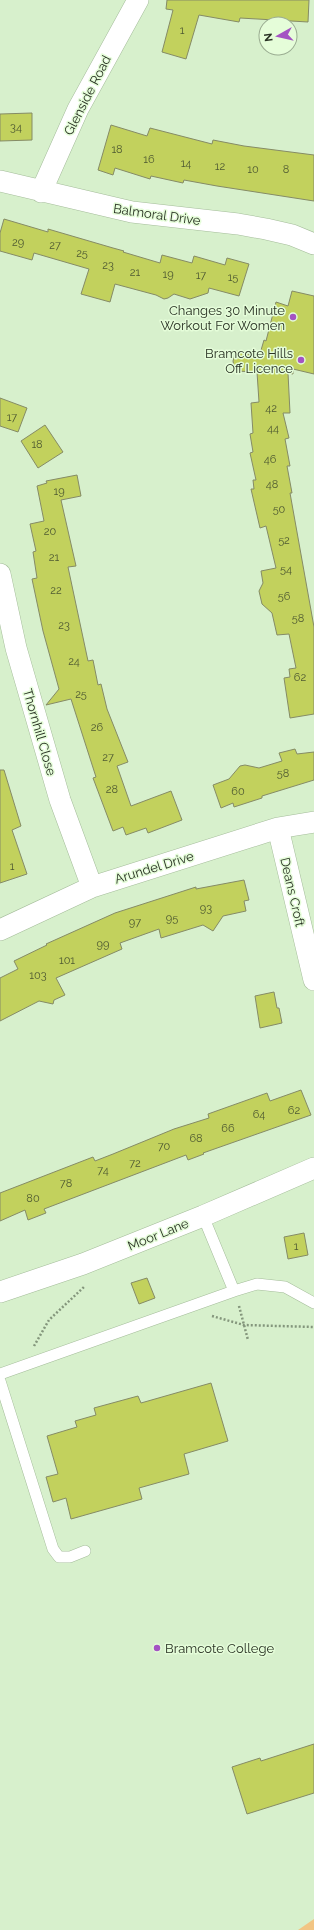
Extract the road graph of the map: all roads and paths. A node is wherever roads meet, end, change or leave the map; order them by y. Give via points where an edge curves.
1 (138, 0) edge
2 (0, 181) edge
3 (41, 192) junction
4 (314, 244) edge
5 (0, 574) edge
6 (314, 822) edge
7 (278, 828) junction
8 (92, 887) junction
9 (0, 930) edge
10 (314, 980) edge
11 (314, 1168) edge
12 (203, 1216) junction
13 (83, 1264) junction
14 (234, 1291) junction
15 (0, 1292) edge
16 (314, 1303) edge
17 (184, 1309) junction
18 (244, 1324) junction
19 (314, 1327) edge
20 (248, 1340) dead end
21 (29, 1364) junction
22 (0, 1374) edge
23 (0, 1381) edge
24 (85, 1551) dead end

1 - 3 street, Glenside Road via 78,109
2 - 3 street, Balmoral Drive
3 - 4 street, Balmoral Drive via 132,212 266,229 292,235
5 - 8 street, Thornhill Close via 16,648 60,800
6 - 7 street, Arundel Drive
7 - 8 street, Arundel Drive
7 - 10 street, Deans Croft
8 - 9 street, Arundel Drive
11 - 12 street, Moor Lane
12 - 13 street, Moor Lane
12 - 14 lane
13 - 15 street, Moor Lane
13 - 21 path via 88,1280 86,1286 49,1320 36,1341
14 - 16 lane via 257,1284 285,1287
14 - 17 lane
14 - 18 path
17 - 18 path
17 - 21 lane
18 - 19 path
18 - 20 path
21 - 22 lane
23 - 24 lane via 53,1549 59,1556 70,1557

